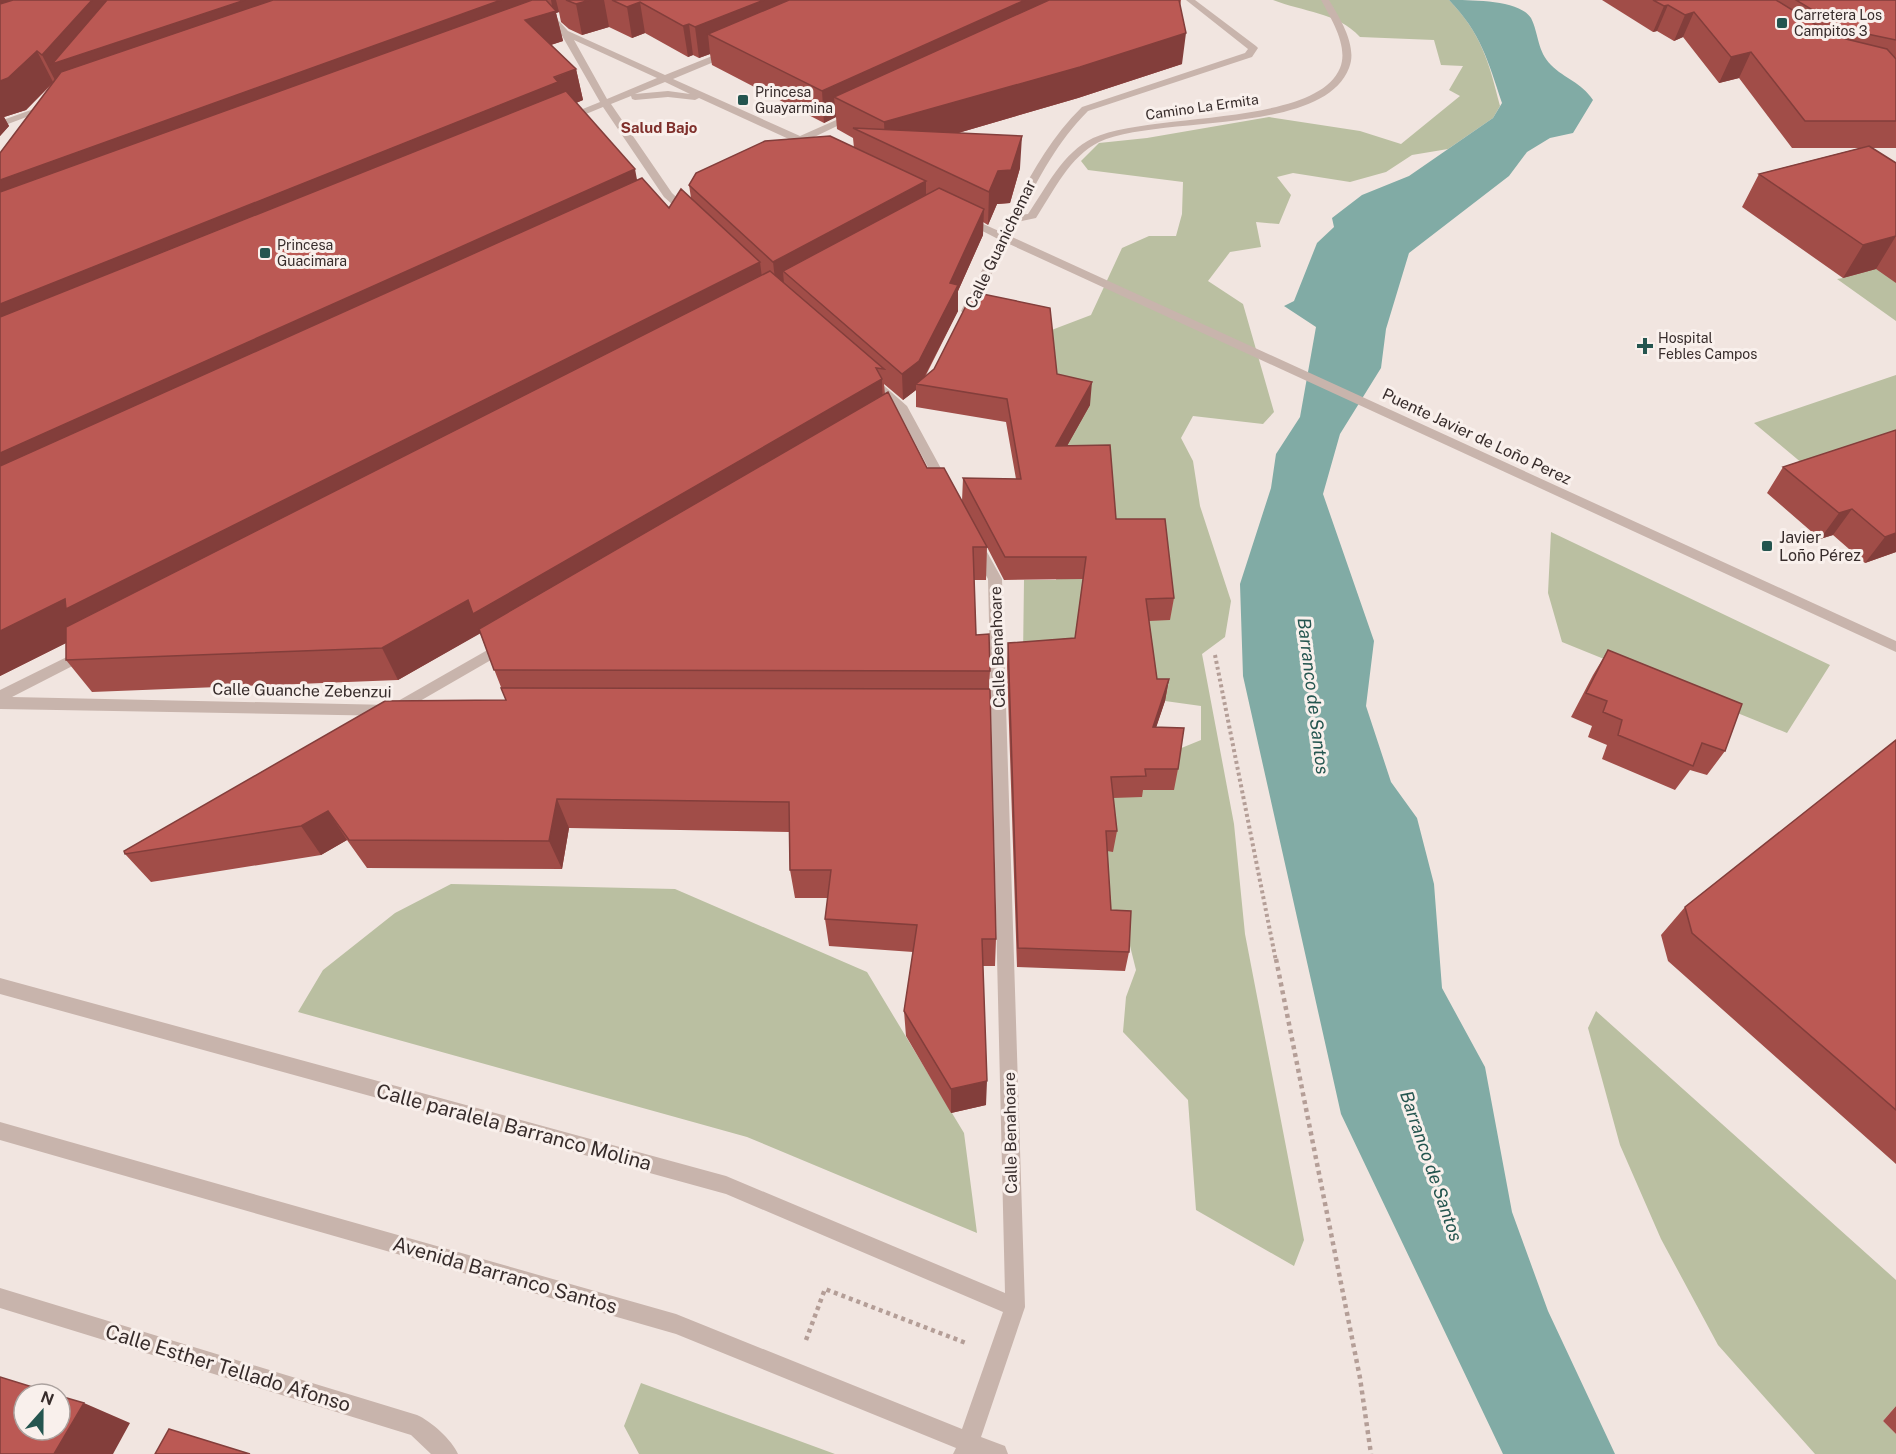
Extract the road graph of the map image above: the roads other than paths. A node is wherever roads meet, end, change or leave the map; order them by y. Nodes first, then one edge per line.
1 (537, 0) edge
2 (1190, 0) edge
3 (1325, 0) edge
4 (562, 16) dead end
5 (552, 21) junction
6 (541, 25) edge
7 (565, 33) junction
8 (739, 48) edge
9 (665, 79) junction
10 (707, 98) junction
11 (55, 102) edge
12 (605, 103) junction
13 (45, 108) junction
14 (865, 110) edge
15 (0, 124) edge
16 (30, 126) edge
17 (550, 126) edge
18 (794, 142) junction
19 (821, 150) edge
20 (958, 216) edge
21 (1012, 220) junction
22 (701, 226) edge
23 (1005, 239) junction
24 (963, 320) edge
25 (860, 371) edge
26 (952, 499) edge
27 (973, 539) edge
28 (516, 638) edge
29 (96, 647) edge
30 (1896, 647) edge
31 (0, 697) edge
32 (0, 703) edge
33 (394, 710) junction
34 (418, 710) edge
35 (364, 727) edge
36 (0, 986) edge
37 (0, 1131) edge
38 (0, 1298) edge
39 (1015, 1307) junction
40 (447, 1454) edge
41 (964, 1454) edge
42 (997, 1454) edge

1 - 5 street
2 - 21 street, Calle Guanichemar
3 - 21 street, Camino La Ermita
4 - 5 street
5 - 6 street
5 - 7 street
7 - 9 street
7 - 12 street
8 - 9 street
9 - 10 street
9 - 12 street
10 - 12 street
10 - 18 street
11 - 13 street
12 - 17 street
12 - 22 street
13 - 15 street
13 - 16 street
14 - 18 street
18 - 19 street
20 - 23 street, Puente Javier de Loño Perez
21 - 23 street, Calle Guanichemar
23 - 24 street, Calle Guanichemar
23 - 30 street, Puente Javier de Loño Perez
25 - 26 street
27 - 39 street, Calle Benahoare
28 - 33 street
29 - 31 street
32 - 33 street, Calle Guanche Zebenzui
33 - 34 street, Calle Guanche Zebenzui
33 - 35 street
36 - 39 street, Calle paralela Barranco Molina
37 - 42 street, Avenida Barranco Santos
38 - 40 street, Calle Esther Tellado Afonso
39 - 41 street, Calle Benahoare

